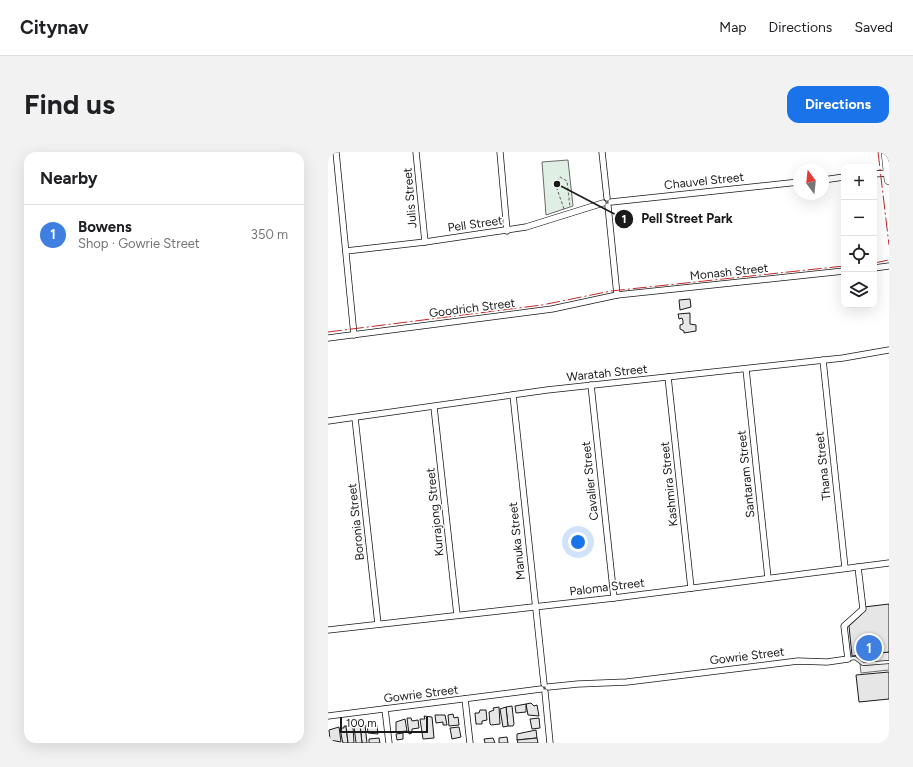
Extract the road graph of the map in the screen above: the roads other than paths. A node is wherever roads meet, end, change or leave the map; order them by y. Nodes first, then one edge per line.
1 (336, 152) edge
2 (416, 152) edge
3 (500, 152) edge
4 (602, 152) edge
5 (886, 152) edge
6 (877, 174) edge
7 (889, 176) edge
8 (841, 177) edge
9 (829, 179) edge
10 (793, 183) edge
11 (607, 202) junction
12 (507, 231) junction
13 (425, 242) junction
14 (346, 251) junction
15 (889, 266) edge
16 (877, 268) edge
17 (841, 271) edge
18 (617, 295) junction
19 (354, 335) junction
20 (328, 338) edge
21 (889, 350) edge
22 (823, 360) junction
23 (746, 369) junction
24 (668, 377) junction
25 (591, 385) junction
26 (513, 395) junction
27 (434, 407) junction
28 (355, 418) junction
29 (328, 421) edge
30 (889, 563) edge
31 (858, 567) junction
32 (845, 568) junction
33 (768, 578) junction
34 (691, 588) junction
35 (614, 598) junction
36 (536, 607) junction
37 (457, 615) junction
38 (378, 624) junction
39 (328, 630) edge
40 (848, 659) junction
41 (889, 662) edge
42 (544, 688) junction
43 (465, 699) junction
44 (385, 709) junction
45 (328, 716) edge
46 (389, 743) edge
47 (470, 743) edge
48 (550, 743) edge

1 - 14 street
2 - 13 street, Julis Street
3 - 12 street
4 - 11 street
5 - 7 highway
6 - 7 street
8 - 9 street
10 - 11 street, Chauvel Street
11 - 12 street, Pell Street
11 - 18 street
12 - 13 street, Pell Street
13 - 14 street, Pell Street
14 - 19 street
15 - 16 street
17 - 18 street, Monash Street
18 - 19 street, Goodrich Street
19 - 20 street, Goodrich Street
21 - 22 street, Waratah Street
22 - 23 street, Waratah Street
22 - 32 street, Thana Street
23 - 24 street, Waratah Street
23 - 33 street, Santaram Street
24 - 25 street, Waratah Street
24 - 34 street, Kashmira Street
25 - 26 street, Waratah Street
25 - 35 street, Cavalier Street
26 - 27 street, Waratah Street
26 - 36 street, Manuka Street
27 - 28 street, Waratah Street
27 - 37 street, Kurrajong Street
28 - 29 street, Waratah Street
28 - 38 street, Boronia Street
30 - 31 street, Paloma Street
31 - 32 street, Paloma Street
31 - 40 street
32 - 33 street, Paloma Street
33 - 34 street, Paloma Street
34 - 35 street, Paloma Street
35 - 36 street, Paloma Street
36 - 37 street, Paloma Street
36 - 42 street, Manuka Street
37 - 38 street, Paloma Street
38 - 39 street, Paloma Street
40 - 41 lane
40 - 42 street, Gowrie Street
42 - 43 street, Gowrie Street
42 - 48 street, Manuka Street
43 - 44 street, Gowrie Street
43 - 47 street
44 - 45 street, Gowrie Street
44 - 46 street

